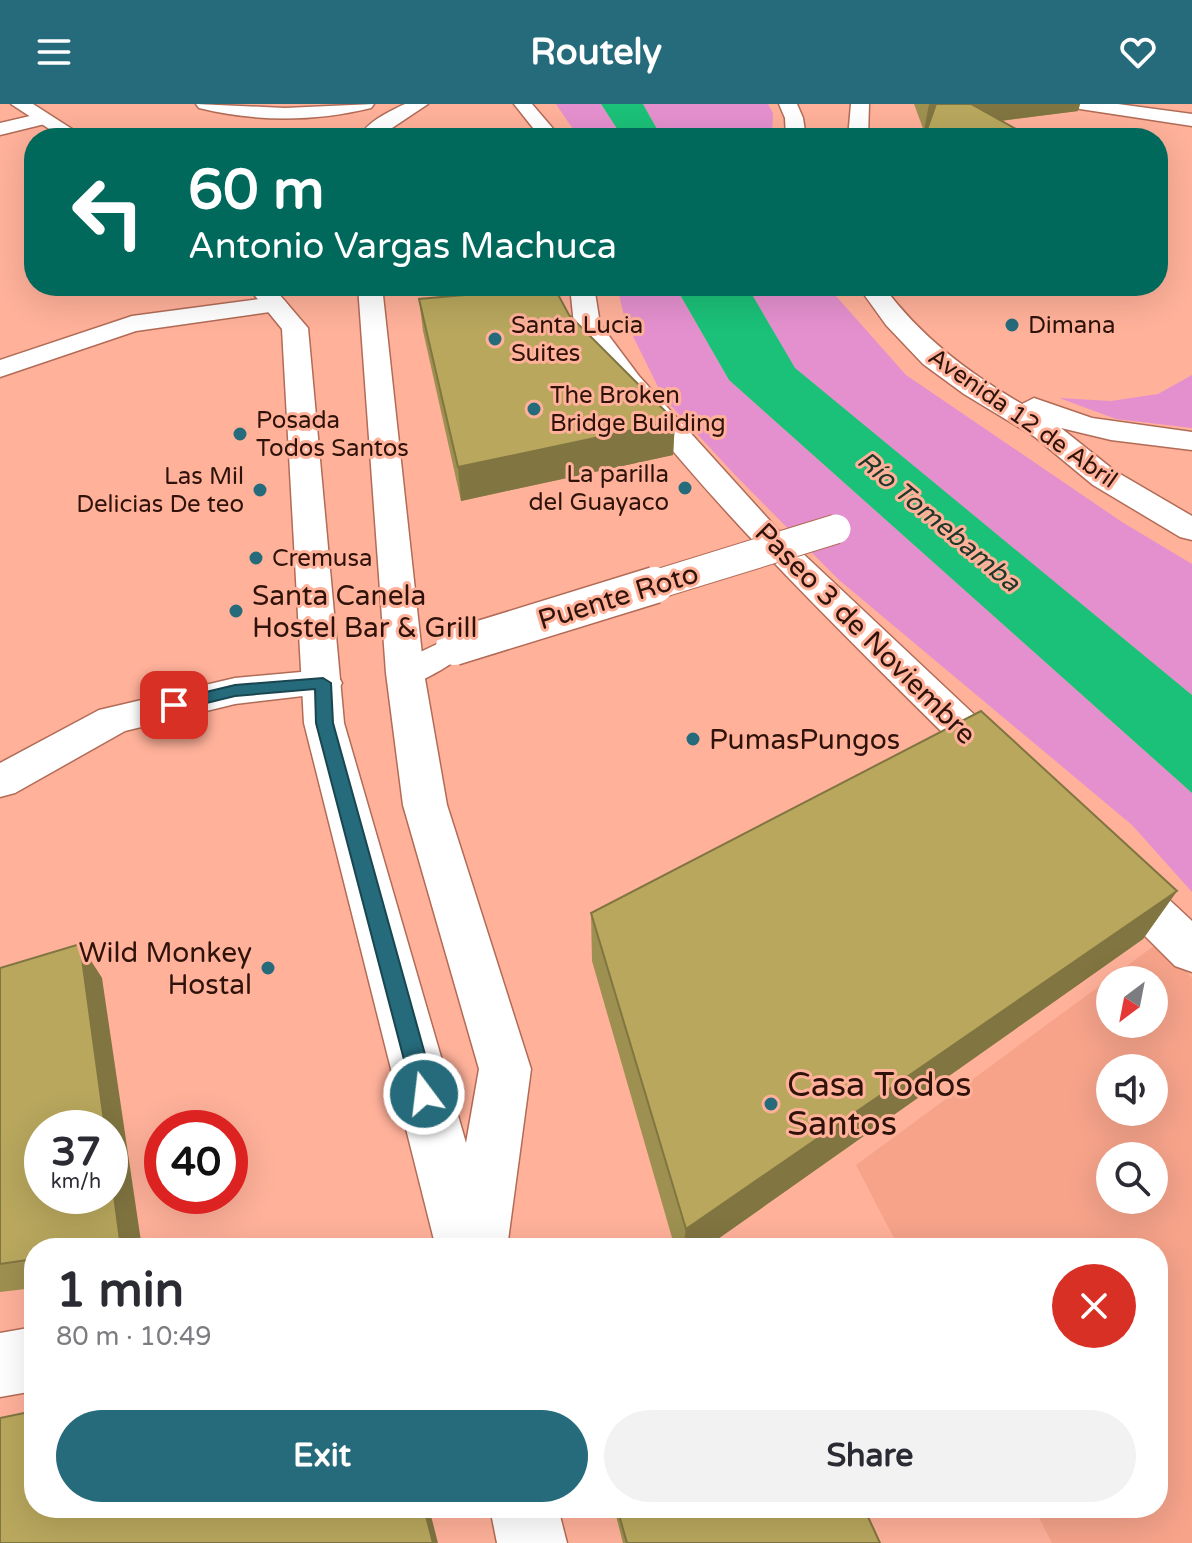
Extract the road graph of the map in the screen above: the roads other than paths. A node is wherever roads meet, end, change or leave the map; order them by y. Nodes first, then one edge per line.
1 (20, 104) edge
2 (205, 104) edge
3 (365, 104) edge
4 (386, 104) edge
5 (419, 104) edge
6 (523, 104) edge
7 (788, 104) edge
8 (809, 104) edge
9 (860, 104) edge
10 (1080, 104) edge
11 (43, 119) junction
12 (1192, 120) edge
13 (59, 128) edge
14 (371, 128) edge
15 (379, 128) edge
16 (543, 128) edge
17 (795, 128) edge
18 (813, 128) edge
19 (859, 128) edge
20 (0, 129) edge
21 (267, 296) edge
22 (371, 296) edge
23 (583, 296) edge
24 (856, 296) edge
25 (877, 296) edge
26 (901, 296) edge
27 (0, 369) edge
28 (1046, 431) junction
29 (1192, 441) edge
30 (1192, 461) edge
31 (1104, 478) junction
32 (836, 529) dead end
33 (1192, 530) edge
34 (405, 673) junction
35 (323, 683) junction
36 (0, 782) edge
37 (1021, 786) edge
38 (1090, 852) edge
39 (1192, 952) edge
40 (463, 1238) edge
41 (479, 1238) edge
42 (24, 1361) edge
43 (0, 1365) edge
44 (526, 1518) edge
45 (532, 1543) edge

1 - 11 street
2 - 3 street
4 - 14 street
5 - 15 street
6 - 16 street
7 - 17 street
8 - 18 street
9 - 19 street
10 - 12 street
11 - 13 street
11 - 20 street
21 - 27 street
21 - 35 street
22 - 34 street
23 - 37 street, Paseo 3 de Noviembre
24 - 31 street
25 - 28 street, Avenida 12 de Abril
26 - 29 street, Avenida 12 de Abril
28 - 30 street
28 - 31 street, Avenida 12 de Abril
31 - 33 street, Avenida 12 de Abril
32 - 34 street, Puente Roto, bridge
34 - 41 street
35 - 36 street
35 - 40 street
38 - 39 street
42 - 43 street
44 - 45 street

